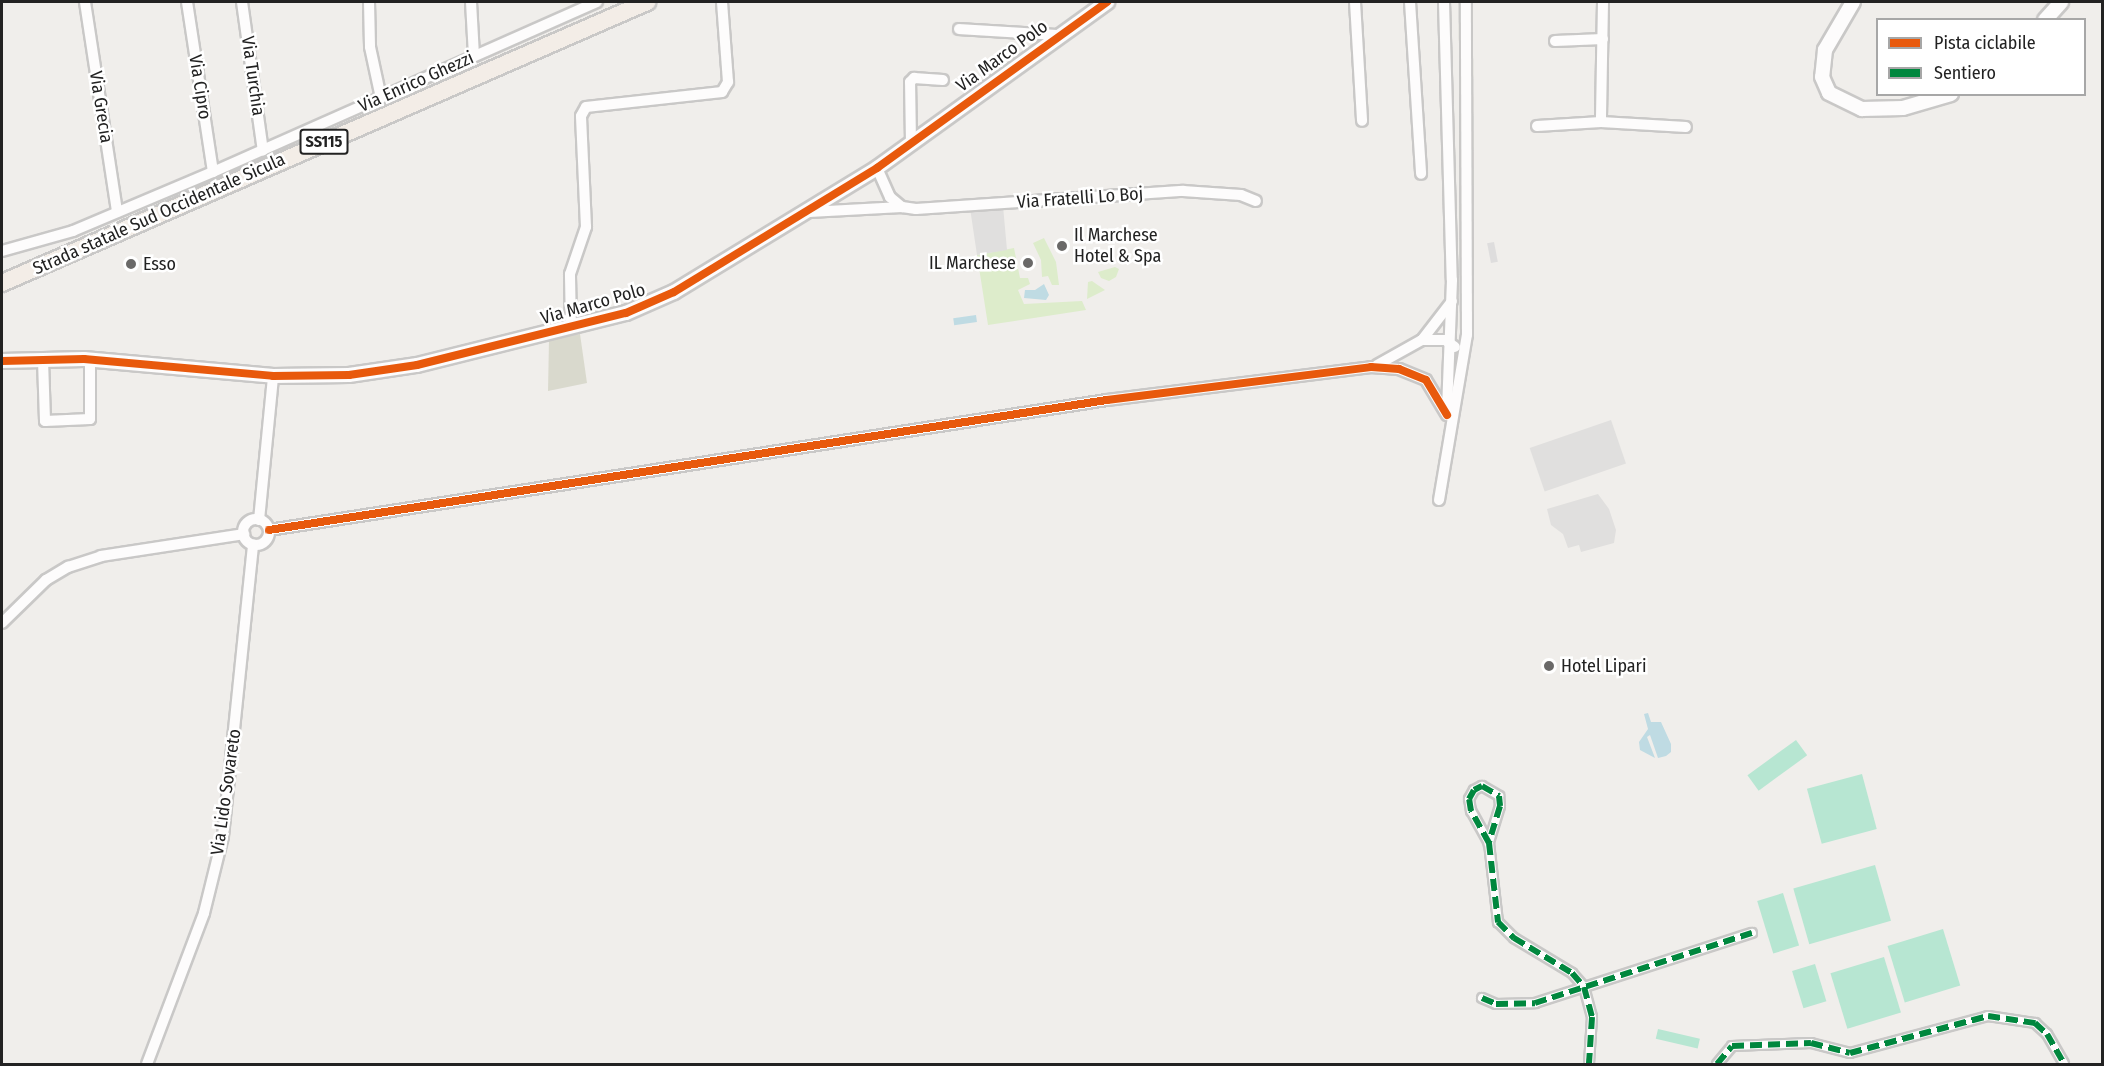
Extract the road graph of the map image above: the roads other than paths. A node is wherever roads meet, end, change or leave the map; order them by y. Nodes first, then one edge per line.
1 (85, 2) edge
2 (187, 2) edge
3 (242, 2) edge
4 (369, 2) edge
5 (471, 2) edge
6 (593, 2) edge
7 (647, 2) edge
8 (722, 2) edge
9 (1104, 2) edge
10 (1355, 2) edge
11 (1410, 2) edge
12 (1444, 2) edge
13 (1466, 2) edge
14 (1603, 2) edge
15 (1853, 2) edge
16 (2061, 2) edge
17 (2047, 18) edge
18 (959, 28) dead end
19 (1056, 35) junction
20 (1603, 39) junction
21 (1555, 41) dead end
22 (474, 56) junction
23 (943, 81) dead end
24 (1944, 96) edge
25 (381, 98) junction
26 (1362, 121) dead end
27 (1601, 122) junction
28 (1537, 126) dead end
29 (1686, 127) dead end
30 (911, 142) junction
31 (263, 151) junction
32 (878, 168) junction
33 (213, 172) junction
34 (1421, 174) dead end
35 (1256, 201) dead end
36 (902, 207) junction
37 (117, 212) junction
38 (809, 212) junction
39 (2, 251) edge
40 (2, 284) edge
41 (1452, 300) junction
42 (571, 328) junction
43 (1422, 340) junction
44 (1451, 344) junction
45 (43, 360) junction
46 (90, 360) junction
47 (1463, 360) junction
48 (2, 361) edge
49 (1371, 367) junction
50 (1449, 375) junction
51 (273, 376) junction
52 (1426, 380) junction
53 (1447, 415) junction
54 (1447, 438) junction
55 (1439, 500) dead end
56 (259, 520) junction
57 (268, 530) junction
58 (244, 534) junction
59 (253, 545) junction
60 (2, 623) edge
61 (1489, 843) junction
62 (1752, 933) dead end
63 (1584, 987) junction
64 (1482, 998) dead end
65 (147, 1065) edge
66 (1589, 1065) edge
67 (1717, 1065) edge
68 (2064, 1065) edge

1 - 37 street, Via Grecia
2 - 33 street, Via Cipro
3 - 31 street, Via Turchia
4 - 25 street
5 - 22 street
6 - 22 street, Via Enrico Ghezzi
7 - 40 main road, Strada statale Sud Occidentale Sicula / SS115
8 - 42 street
9 - 19 street, Via Marco Polo
10 - 26 street
11 - 34 street
12 - 41 street
13 - 47 street
14 - 20 street
15 - 24 street
16 - 17 street
18 - 19 street, Via Marco Polo
19 - 30 street, Via Marco Polo
20 - 21 street
20 - 27 street
22 - 25 street, Via Enrico Ghezzi
23 - 30 street, Via Marco Polo
25 - 31 street, Via Enrico Ghezzi
27 - 28 street
27 - 29 street
30 - 32 street, Via Marco Polo
31 - 33 street, Via Enrico Ghezzi
32 - 36 street
32 - 38 street, Via Marco Polo
33 - 37 street, Via Enrico Ghezzi
35 - 36 street, Via Fratelli Lo Boj
36 - 38 street, Via Fratelli Lo Boj
37 - 39 street, Via Enrico Ghezzi
38 - 42 street, Via Marco Polo
41 - 43 street
41 - 44 street
42 - 51 street, Via Marco Polo
43 - 44 street
43 - 49 street
44 - 47 street
44 - 50 street
45 - 46 street, Via Marco Polo
45 - 46 street
45 - 48 street, Via Marco Polo
46 - 51 street, Via Marco Polo
47 - 50 street
47 - 54 street
49 - 52 street
49 - 57 street
50 - 52 street
50 - 53 street
51 - 56 street
52 - 53 street
53 - 54 street
54 - 55 street
56 - 57 street
56 - 58 street
57 - 59 street
58 - 59 street
58 - 60 street
59 - 65 street, Via Lido Sovareto
61 - 61 street
61 - 63 street
62 - 63 street
63 - 64 street
63 - 66 street
67 - 68 street

